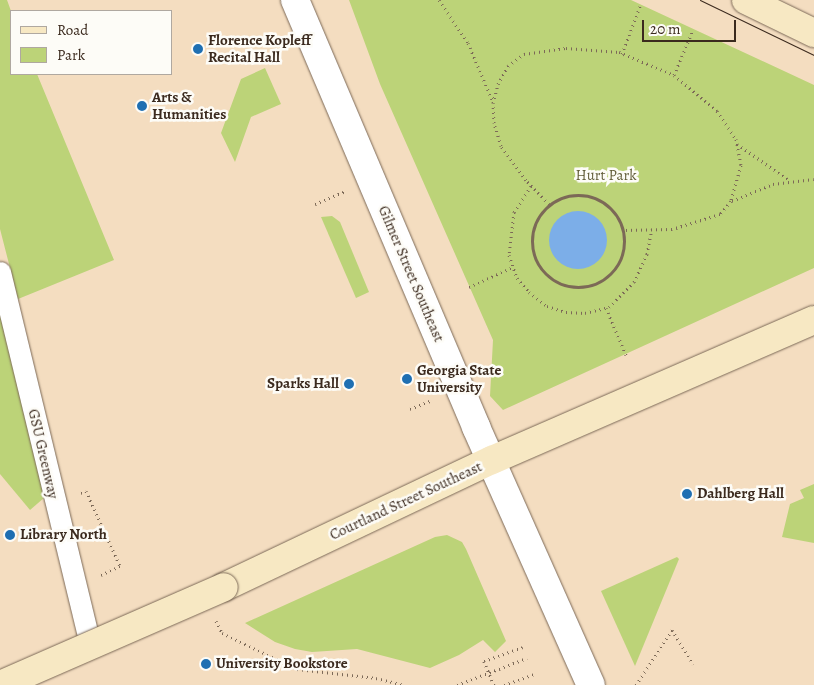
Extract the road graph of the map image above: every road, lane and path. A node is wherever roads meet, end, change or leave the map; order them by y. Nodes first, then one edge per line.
1 (295, 0) edge
2 (438, 0) edge
3 (746, 0) edge
4 (640, 6) dead end
5 (692, 30) dead end
6 (814, 33) edge
7 (622, 54) junction
8 (674, 75) junction
9 (493, 103) junction
10 (737, 144) junction
11 (814, 180) edge
12 (789, 181) junction
13 (531, 186) junction
14 (337, 195) dead end
15 (731, 201) junction
16 (315, 204) dead end
17 (549, 204) junction
18 (652, 229) junction
19 (623, 230) junction
20 (514, 267) junction
21 (0, 272) edge
22 (469, 287) dead end
23 (606, 308) junction
24 (814, 320) edge
25 (626, 355) dead end
26 (430, 401) dead end
27 (410, 409) dead end
28 (492, 460) junction
29 (90, 500) dead end
30 (94, 578) dead end
31 (222, 633) dead end
32 (88, 637) dead end
33 (523, 647) dead end
34 (527, 658) dead end
35 (693, 664) dead end
36 (490, 674) junction
37 (534, 674) dead end
38 (0, 685) edge
39 (404, 685) edge
40 (457, 685) edge
41 (494, 685) edge
42 (504, 685) edge
43 (591, 685) edge
44 (636, 685) edge

1 - 28 street, Gilmer Street Southeast
2 - 9 path
3 - 6 main road
4 - 7 path
5 - 8 path
7 - 8 path
7 - 9 path
8 - 10 path
9 - 13 path
10 - 12 path
10 - 15 path
11 - 12 path
12 - 15 path
13 - 17 path
13 - 20 path
14 - 16 path
15 - 18 path
17 - 19 path
17 - 19 path
18 - 19 path
18 - 23 path
20 - 22 path
20 - 23 path
21 - 32 street, GSU Greenway
23 - 25 path
24 - 28 main road, Courtland Street Southeast
26 - 27 path
28 - 38 main road, Courtland Street Southeast, bridge
28 - 43 street, Gilmer Street Southeast
29 - 30 path
31 - 39 path
33 - 36 path
34 - 36 path
35 - 44 path
36 - 40 path
36 - 41 path
37 - 42 path

